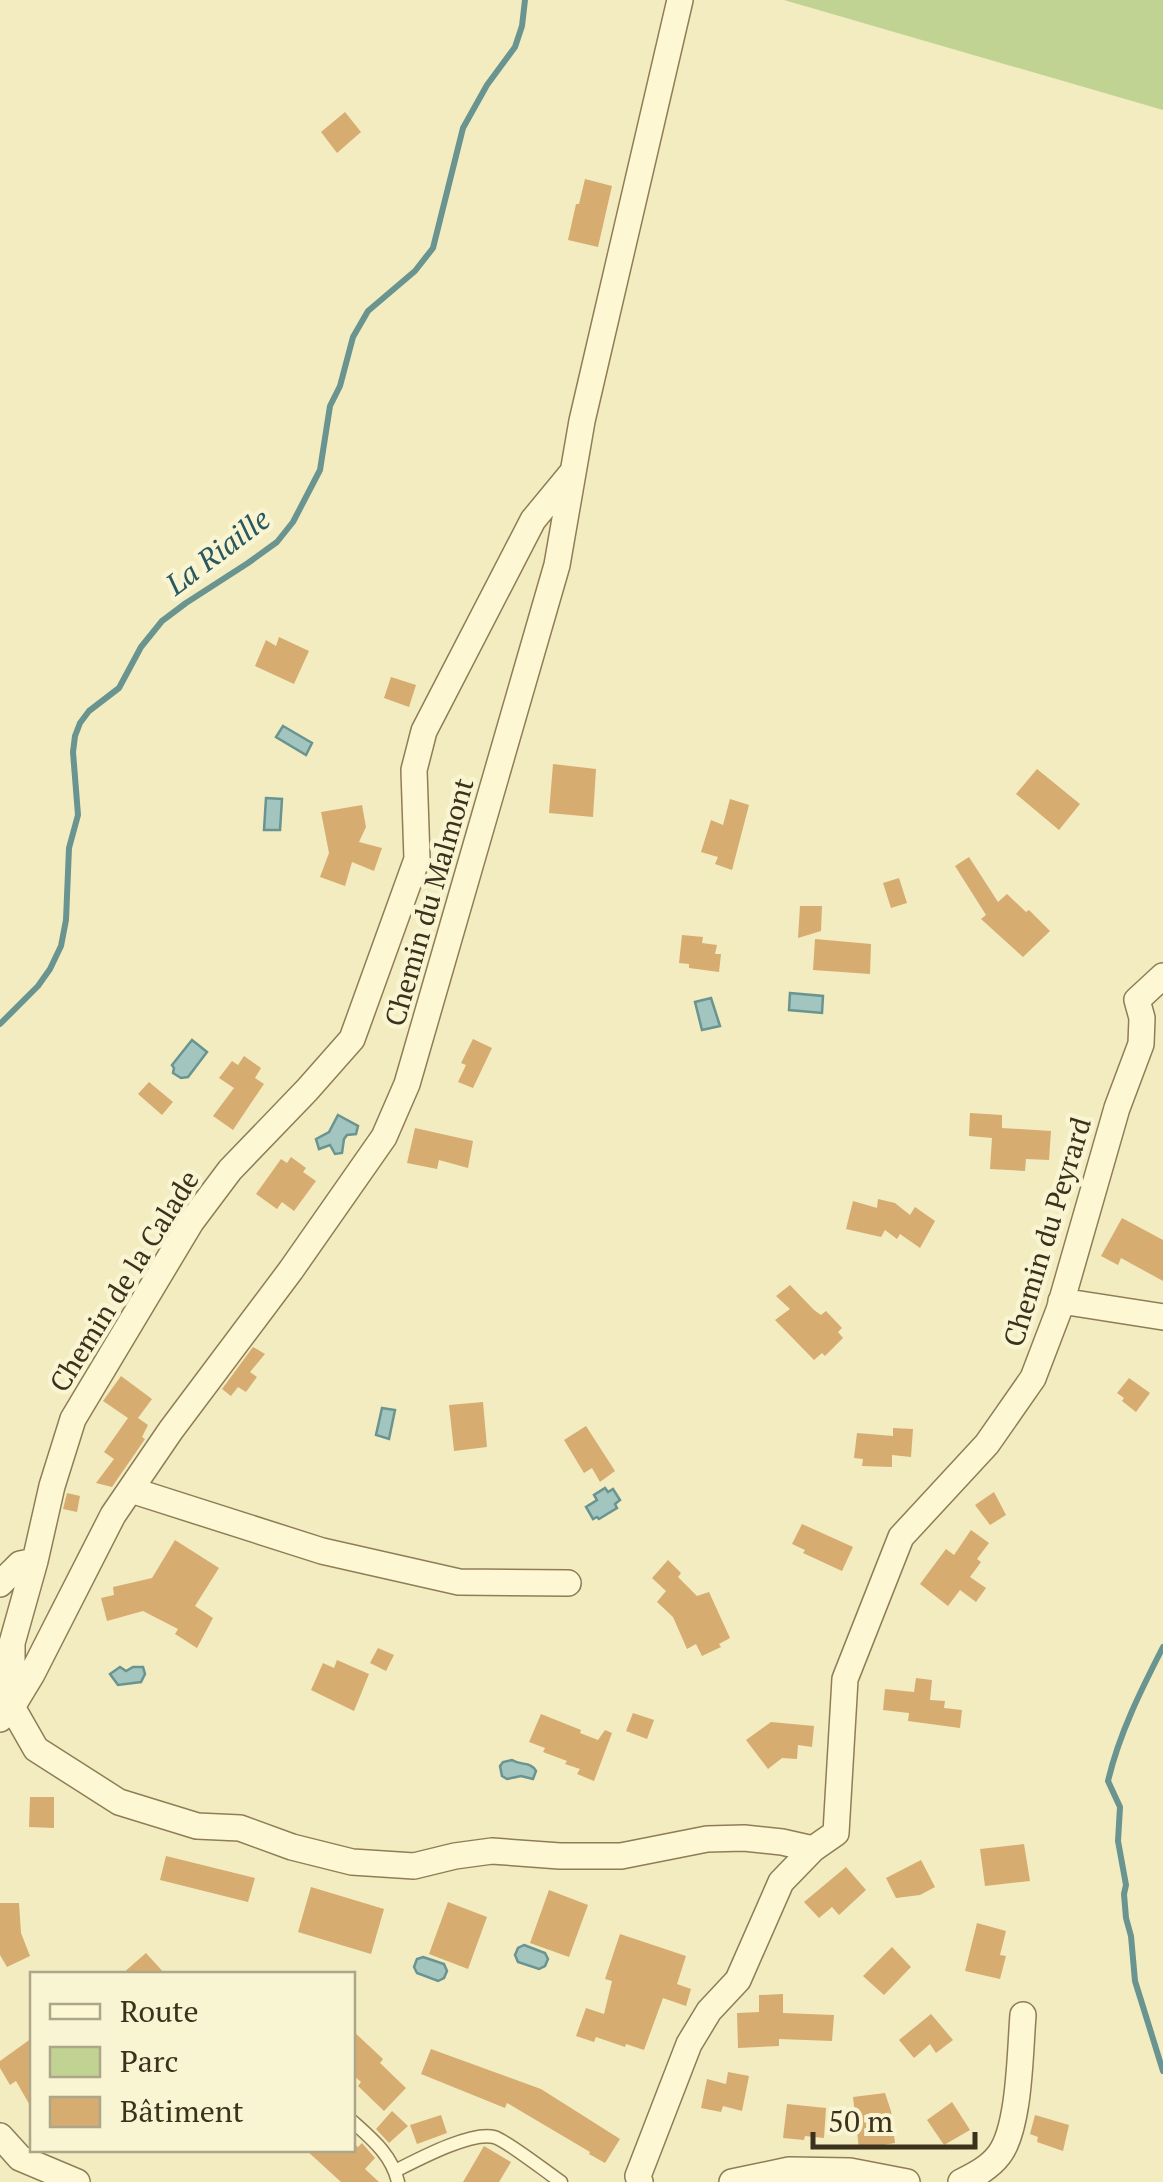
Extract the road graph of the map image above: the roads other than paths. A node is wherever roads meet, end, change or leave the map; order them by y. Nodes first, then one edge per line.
1 (680, 0) edge
2 (574, 470) junction
3 (1163, 976) edge
4 (1152, 1025) edge
5 (1061, 1301) junction
6 (1163, 1316) edge
7 (131, 1490) junction
8 (35, 1561) junction
9 (0, 1584) edge
10 (568, 1584) dead end
11 (6, 1713) edge
12 (813, 1850) junction
13 (1023, 2016) dead end
14 (355, 2123) edge
15 (0, 2136) edge
16 (397, 2177) edge
17 (77, 2182) edge
18 (561, 2182) edge
19 (640, 2182) edge
20 (732, 2182) edge
21 (906, 2182) edge
22 (960, 2182) edge

1 - 2 street, Chemin du Malmont
2 - 7 street, Chemin du Malmont
2 - 8 street, Chemin de la Calade
3 - 4 street, Chemin du Peyrard
4 - 5 street, Chemin du Peyrard
5 - 6 street
5 - 12 street, Chemin du Peyrard
7 - 10 street
7 - 11 street, Chemin du Malmont
8 - 9 street
8 - 11 street, Chemin de la Calade
11 - 12 street
12 - 19 street, Chemin du Peyrard
13 - 22 street
14 - 16 lane
15 - 17 street
16 - 18 lane
20 - 21 street

